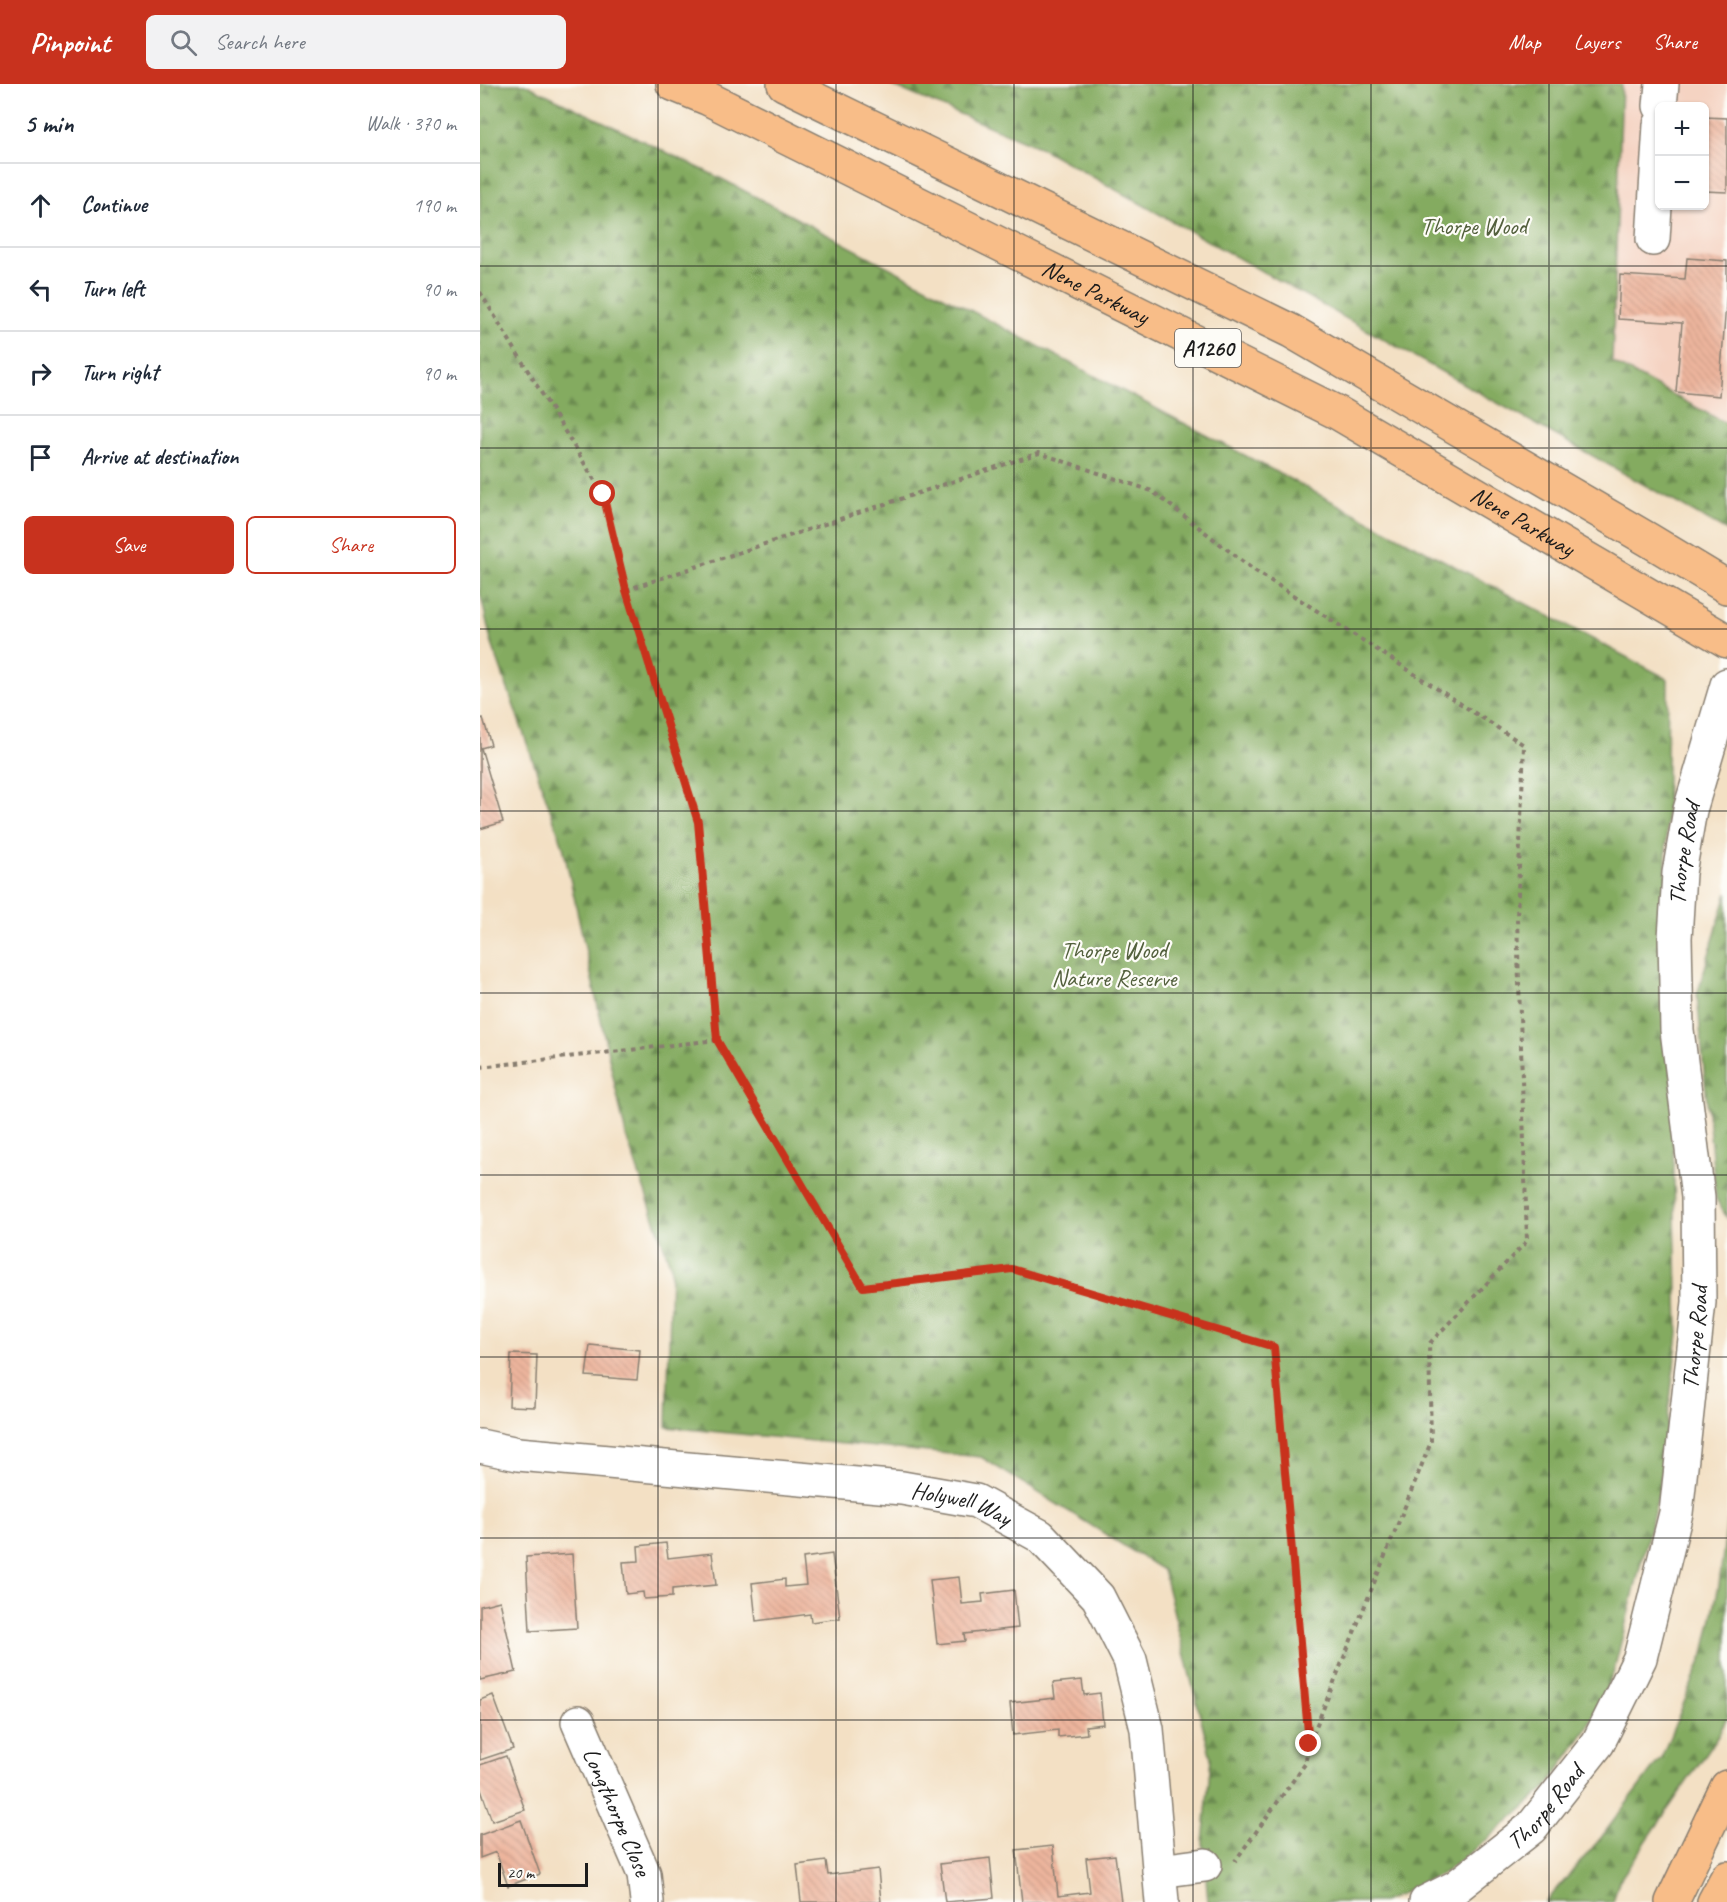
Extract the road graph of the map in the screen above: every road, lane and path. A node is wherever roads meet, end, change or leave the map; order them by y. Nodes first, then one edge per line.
1 (673, 84) edge
2 (784, 84) edge
3 (1662, 84) edge
4 (1660, 102) edge
5 (1657, 156) edge
6 (1653, 239) dead end
7 (480, 292) edge
8 (1727, 587) edge
9 (626, 590) junction
10 (1727, 641) edge
11 (1727, 686) edge
12 (717, 1040) junction
13 (480, 1067) edge
14 (480, 1446) edge
15 (578, 1722) dead end
16 (1309, 1744) junction
17 (1727, 1787) edge
18 (1219, 1865) joint
19 (1727, 1878) edge
20 (1161, 1887) edge
21 (647, 1902) edge
22 (1426, 1902) edge
23 (1672, 1902) edge
24 (1714, 1902) edge

1 - 10 highway, Nene Parkway / A1260
2 - 8 highway, Nene Parkway / A1260
3 - 4 street
5 - 6 street
7 - 9 path
9 - 12 path
9 - 16 path
11 - 22 street, Thorpe Road
12 - 13 path
12 - 16 path
14 - 20 street, Holywell Way
15 - 21 street, Longthorpe Close
16 - 18 path
17 - 23 highway
18 - 20 street
19 - 24 highway

